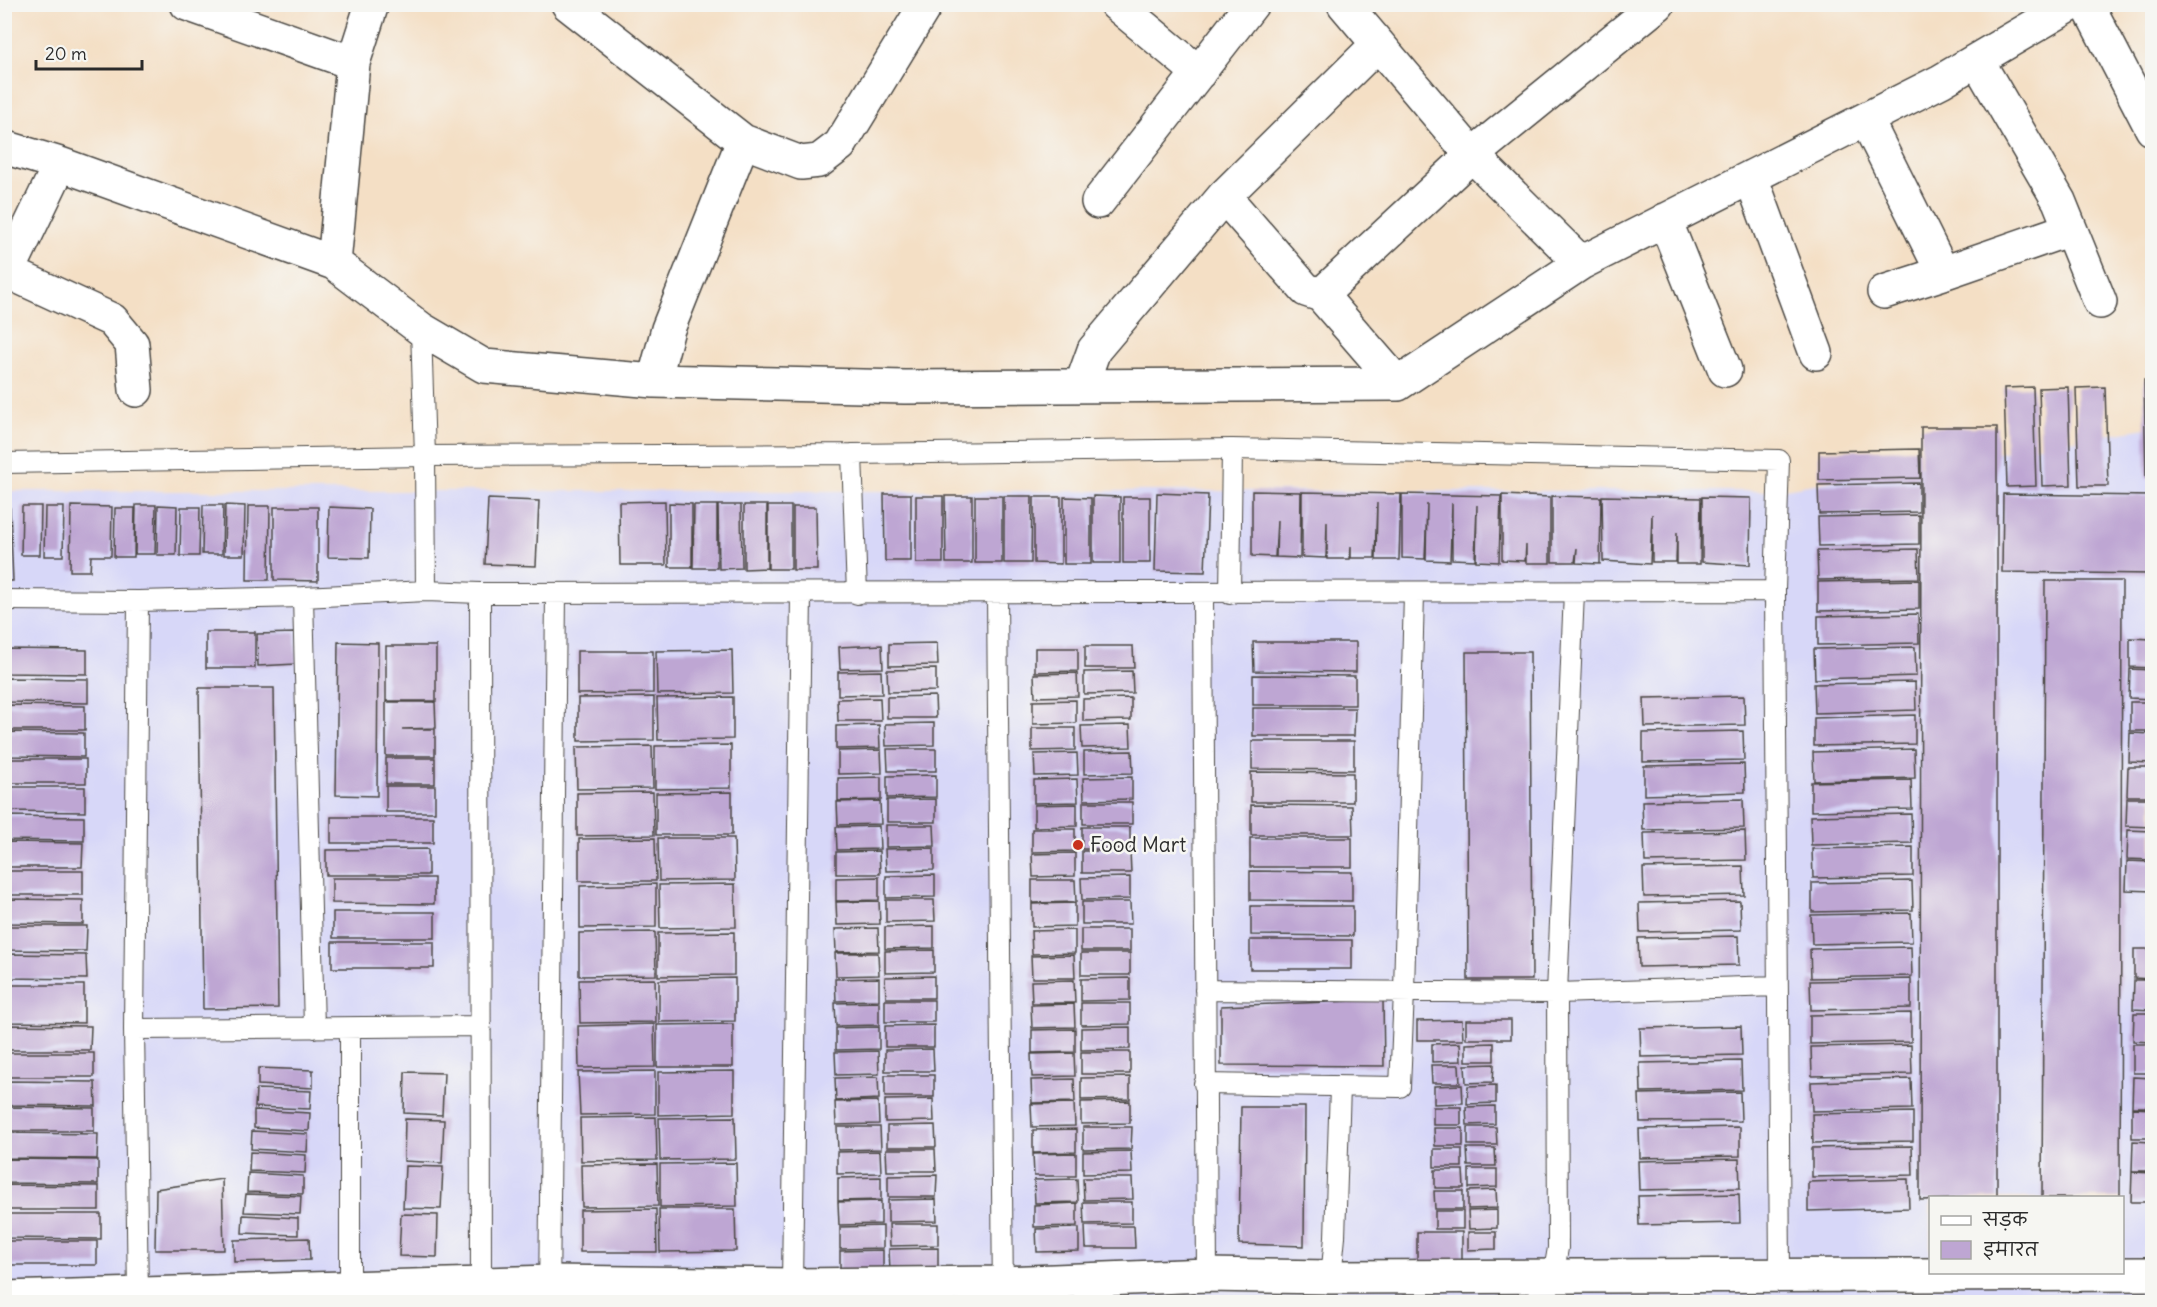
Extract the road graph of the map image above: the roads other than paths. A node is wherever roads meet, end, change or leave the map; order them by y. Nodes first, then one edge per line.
1 (187, 4) edge
2 (372, 4) edge
3 (568, 4) edge
4 (926, 4) edge
5 (1116, 4) edge
6 (1252, 4) edge
7 (1344, 4) edge
8 (1658, 4) edge
9 (2072, 4) edge
10 (2087, 4) edge
11 (1378, 44) junction
12 (1977, 60) junction
13 (353, 63) junction
14 (1199, 73) junction
15 (1866, 119) junction
16 (2152, 129) edge
17 (743, 141) junction
18 (4, 147) edge
19 (1472, 155) junction
20 (60, 164) junction
21 (1751, 177) junction
22 (1224, 196) junction
23 (1098, 202) dead end
24 (1665, 220) junction
25 (2070, 229) junction
26 (334, 263) junction
27 (1581, 263) junction
28 (1944, 273) junction
29 (1884, 292) dead end
30 (1321, 295) junction
31 (2100, 303) dead end
32 (422, 329) junction
33 (1816, 353) dead end
34 (1725, 369) dead end
35 (654, 381) junction
36 (1398, 384) junction
37 (1081, 386) junction
38 (136, 390) dead end
39 (1232, 449) junction
40 (852, 454) junction
41 (426, 456) junction
42 (4, 463) edge
43 (426, 591) junction
44 (1775, 591) junction
45 (1574, 592) junction
46 (480, 593) junction
47 (1414, 593) junction
48 (556, 594) junction
49 (801, 594) junction
50 (857, 594) junction
51 (997, 594) junction
52 (1203, 594) junction
53 (1230, 594) junction
54 (303, 597) junction
55 (4, 600) edge
56 (138, 601) junction
57 (1777, 986) junction
58 (1205, 990) junction
59 (1404, 992) junction
60 (1557, 993) junction
61 (481, 1026) junction
62 (314, 1028) junction
63 (134, 1029) junction
64 (350, 1029) junction
65 (1204, 1084) junction
66 (1340, 1087) junction
67 (1780, 1274) junction
68 (2152, 1274) edge
69 (1207, 1275) junction
70 (1331, 1277) junction
71 (1553, 1277) junction
72 (792, 1285) junction
73 (350, 1287) junction
74 (550, 1292) edge
75 (481, 1293) edge
76 (1003, 1293) edge
77 (138, 1295) junction
78 (4, 1298) edge

1 - 13 street
2 - 13 street
3 - 17 street
4 - 17 street
5 - 14 street
6 - 14 street
7 - 11 street
8 - 19 street
9 - 12 street
10 - 16 street
11 - 19 street
11 - 22 street
12 - 15 street
12 - 25 street
13 - 26 street
14 - 23 street
15 - 21 street
15 - 28 street
17 - 35 street
18 - 20 street
19 - 27 street
19 - 30 street
20 - 26 street
20 - 38 street
21 - 24 street
21 - 33 street
22 - 30 street
22 - 37 street
24 - 27 street
24 - 34 street
25 - 28 street
25 - 31 street
26 - 32 street
27 - 36 street
28 - 29 street
30 - 36 street
32 - 35 street
32 - 41 lane
35 - 37 street
36 - 37 street
39 - 40 lane
39 - 44 lane
39 - 53 lane
40 - 41 lane
40 - 50 lane
41 - 42 lane
41 - 43 lane
43 - 46 lane
43 - 54 lane
44 - 45 lane
44 - 57 lane
45 - 47 lane
45 - 60 lane
46 - 48 lane
46 - 61 lane
47 - 53 lane
47 - 59 lane
48 - 49 lane
48 - 74 lane
49 - 50 lane
49 - 72 lane
50 - 51 lane
51 - 52 lane
51 - 76 lane
52 - 53 lane
52 - 58 lane
54 - 56 lane
54 - 62 lane
55 - 56 lane
56 - 63 lane
57 - 60 lane
57 - 67 lane
58 - 59 lane
58 - 65 lane
59 - 60 lane
59 - 66 lane
60 - 71 lane
61 - 64 lane
61 - 75 lane
62 - 63 lane
62 - 64 lane
63 - 77 lane
64 - 73 lane
65 - 66 lane
65 - 69 lane
66 - 70 lane
67 - 68 street
67 - 71 street
69 - 70 street
69 - 76 street
70 - 71 street
72 - 74 street
72 - 76 street
73 - 75 street
73 - 77 street
74 - 75 street
77 - 78 street

